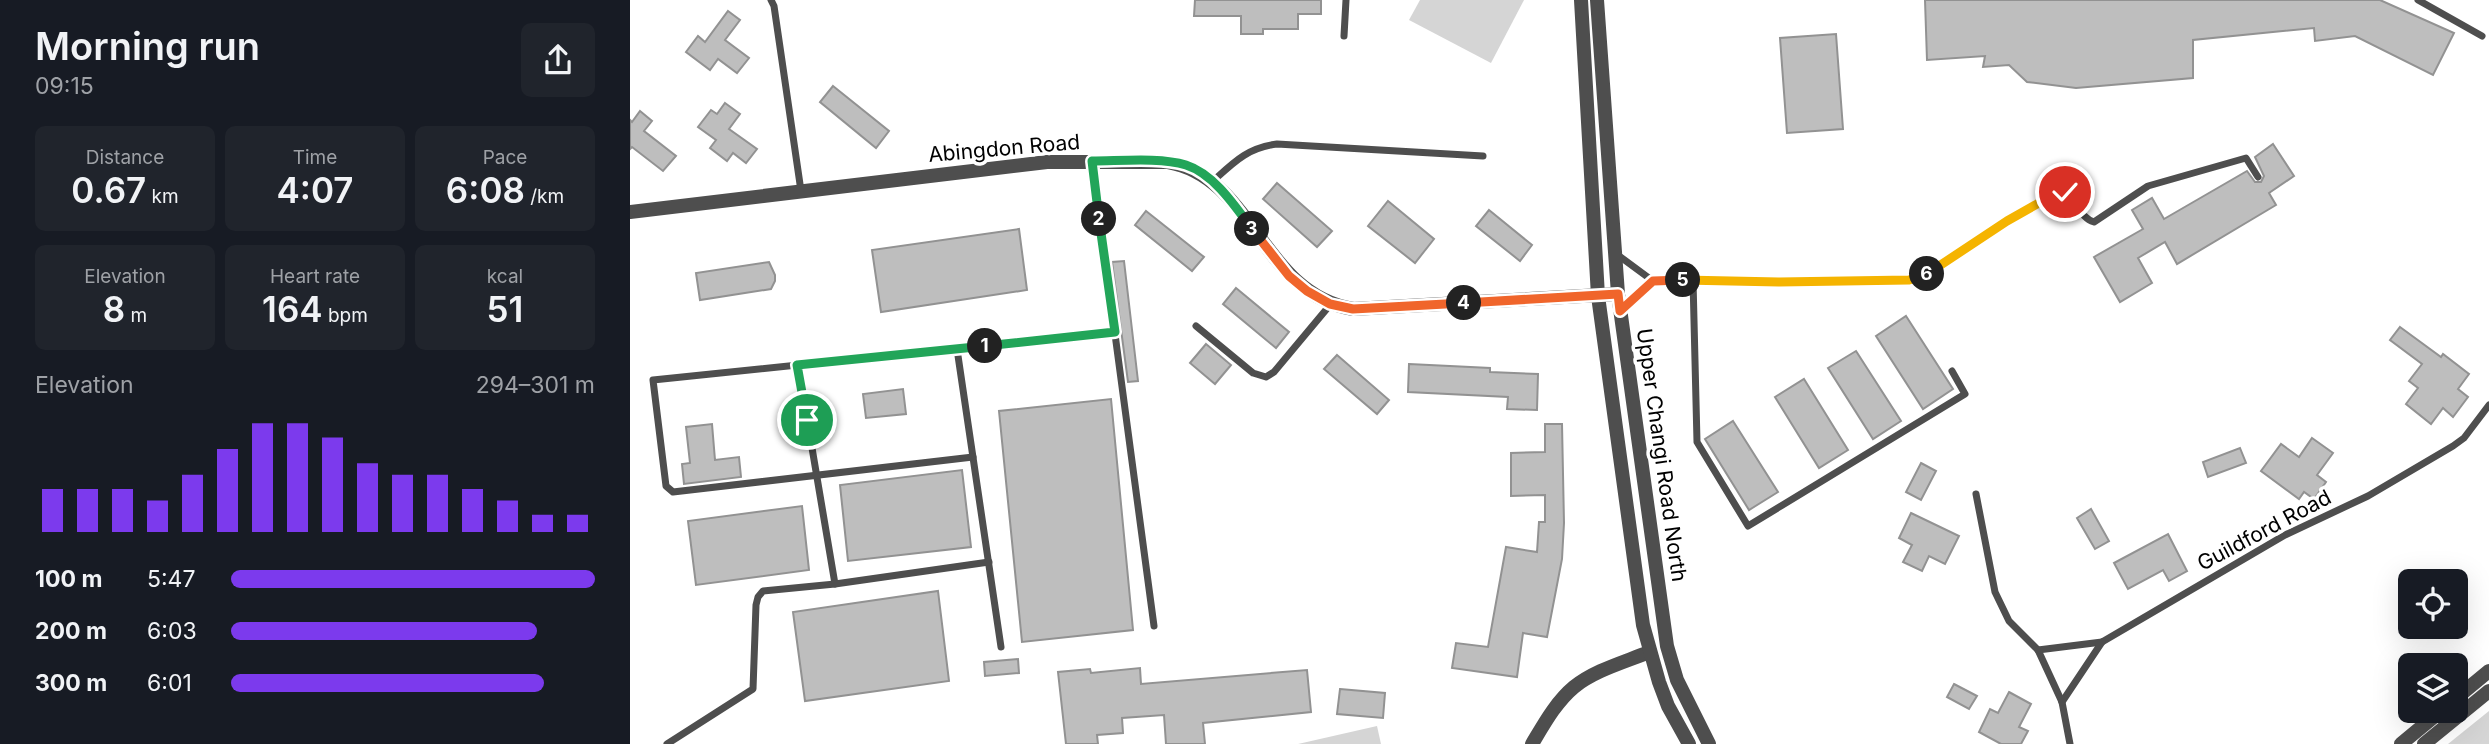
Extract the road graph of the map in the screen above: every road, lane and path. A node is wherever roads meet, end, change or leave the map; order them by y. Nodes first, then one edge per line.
1 (771, 0) edge
2 (1346, 0) edge
3 (1581, 0) edge
4 (1597, 0) edge
5 (2417, 0) edge
6 (1344, 36) dead end
7 (2482, 36) dead end
8 (1483, 156) dead end
9 (1092, 161) junction
10 (2258, 177) dead end
11 (1212, 182) junction
12 (801, 192) junction
13 (630, 212) edge
14 (1615, 253) junction
15 (1693, 280) junction
16 (1653, 281) junction
17 (1618, 294) junction
18 (1598, 296) junction
19 (1330, 304) junction
20 (1620, 311) junction
21 (1196, 326) dead end
22 (1115, 332) junction
23 (957, 349) junction
24 (797, 365) junction
25 (1952, 371) dead end
26 (2489, 405) edge
27 (973, 457) junction
28 (816, 475) junction
29 (1976, 494) dead end
30 (989, 562) junction
31 (835, 584) junction
32 (1154, 626) dead end
33 (2102, 642) junction
34 (1667, 646) junction
35 (1001, 647) dead end
36 (2038, 650) junction
37 (1649, 652) junction
38 (2489, 671) edge
39 (2468, 688) edge
40 (2489, 691) edge
41 (2062, 702) junction
42 (2426, 723) edge
43 (667, 744) edge
44 (1532, 744) edge
45 (1689, 744) edge
46 (1709, 744) edge
47 (2070, 744) edge
48 (2401, 744) edge
49 (2424, 744) edge

1 - 12 lane
2 - 6 lane
3 - 18 street, Upper Changi Road North
4 - 14 street, Upper Changi Road North
5 - 7 lane
8 - 11 lane
9 - 11 street, Abingdon Road
9 - 12 street, Abingdon Road
9 - 22 lane
10 - 15 lane
11 - 19 street, Abingdon Road
12 - 13 street, Abingdon Road
14 - 16 lane
14 - 17 street, Upper Changi Road North
15 - 16 lane
15 - 25 lane
16 - 20 lane
17 - 18 street, Abingdon Road
17 - 20 street, Upper Changi Road North
18 - 19 street, Abingdon Road
18 - 37 street, Upper Changi Road North
19 - 21 lane
20 - 34 street, Upper Changi Road North
22 - 23 lane
22 - 32 lane
23 - 24 lane
23 - 27 lane
24 - 28 lane
24 - 28 lane
26 - 33 lane, Guildford Road
27 - 28 lane
27 - 30 lane
28 - 31 lane
29 - 36 lane
30 - 31 lane
30 - 35 lane
31 - 43 lane
33 - 36 lane, Guildford Road
33 - 41 lane
34 - 37 lane
34 - 46 street, Upper Changi Road North
36 - 41 lane
37 - 44 street
37 - 45 street, Upper Changi Road North
38 - 39 street
40 - 49 street
41 - 47 lane
42 - 48 street

